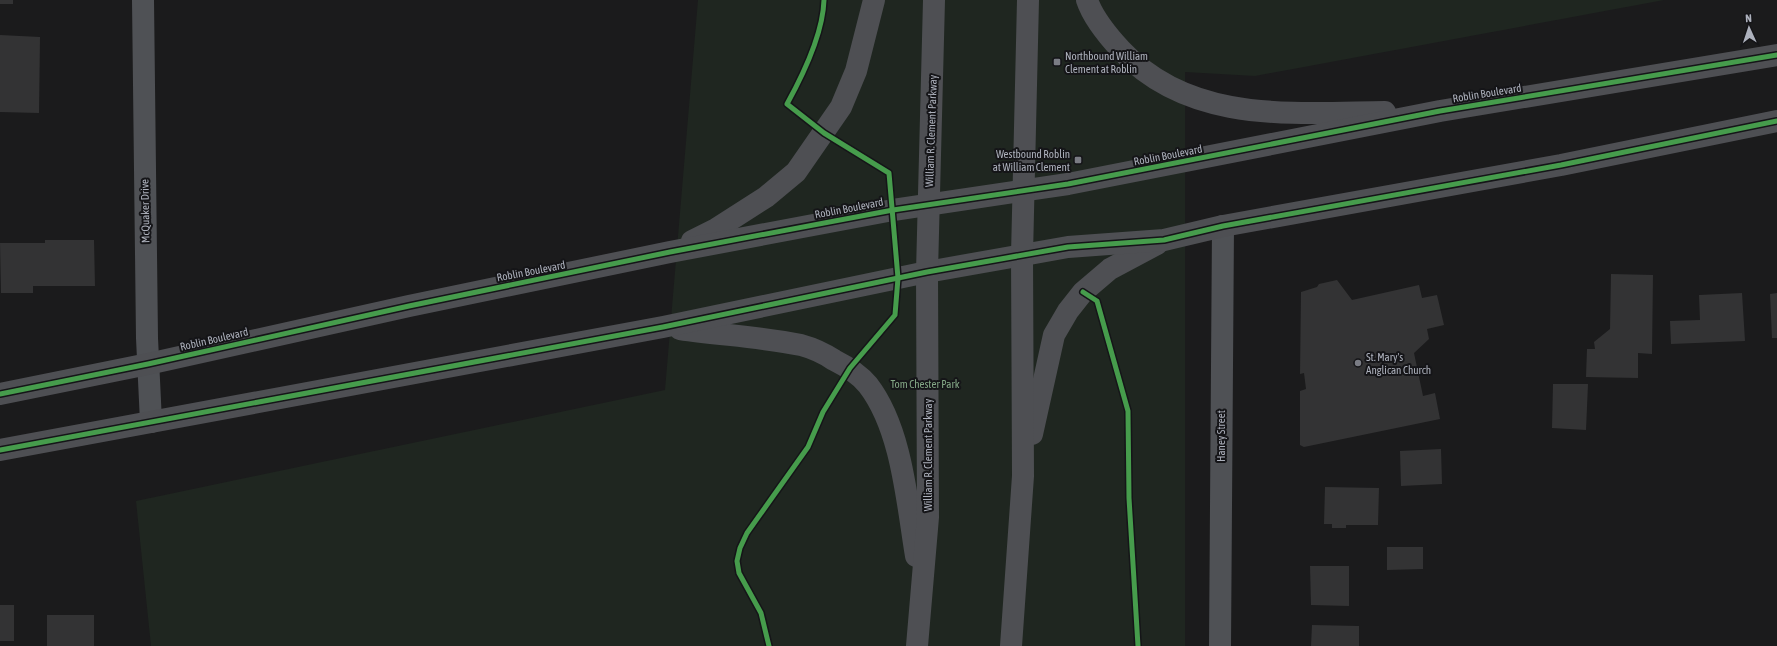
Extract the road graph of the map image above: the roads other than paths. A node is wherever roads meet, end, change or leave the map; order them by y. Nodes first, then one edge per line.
1 (143, 0) edge
2 (874, 0) edge
3 (934, 0) edge
4 (1028, 0) edge
5 (1087, 0) edge
6 (1777, 56) edge
7 (1440, 111) junction
8 (1777, 121) edge
9 (1024, 190) junction
10 (929, 204) junction
11 (1223, 226) junction
12 (1164, 240) junction
13 (670, 252) junction
14 (1022, 255) junction
15 (927, 272) junction
16 (663, 327) junction
17 (148, 364) junction
18 (0, 394) edge
19 (151, 422) junction
20 (0, 450) edge
21 (1023, 476) junction
22 (922, 585) junction
23 (916, 646) edge
24 (1011, 646) edge
25 (1220, 646) edge

1 - 17 street, McQuaker Drive
2 - 13 main road
3 - 10 main road, William R. Clement Parkway
4 - 9 main road
5 - 7 main road
6 - 7 main road, Roblin Boulevard
7 - 9 main road, Roblin Boulevard
8 - 11 main road
9 - 10 main road, Roblin Boulevard
9 - 14 main road
10 - 13 main road, Roblin Boulevard
10 - 15 main road, William R. Clement Parkway
11 - 12 main road
11 - 25 street, Haney Street
12 - 14 main road
12 - 21 main road
13 - 17 main road, Roblin Boulevard
14 - 15 main road
14 - 21 main road
15 - 16 main road
15 - 22 main road, William R. Clement Parkway
16 - 19 main road
16 - 22 main road
17 - 18 main road, Roblin Boulevard
17 - 19 street, McQuaker Drive
19 - 20 main road
21 - 24 main road
22 - 23 main road, William R. Clement Parkway

